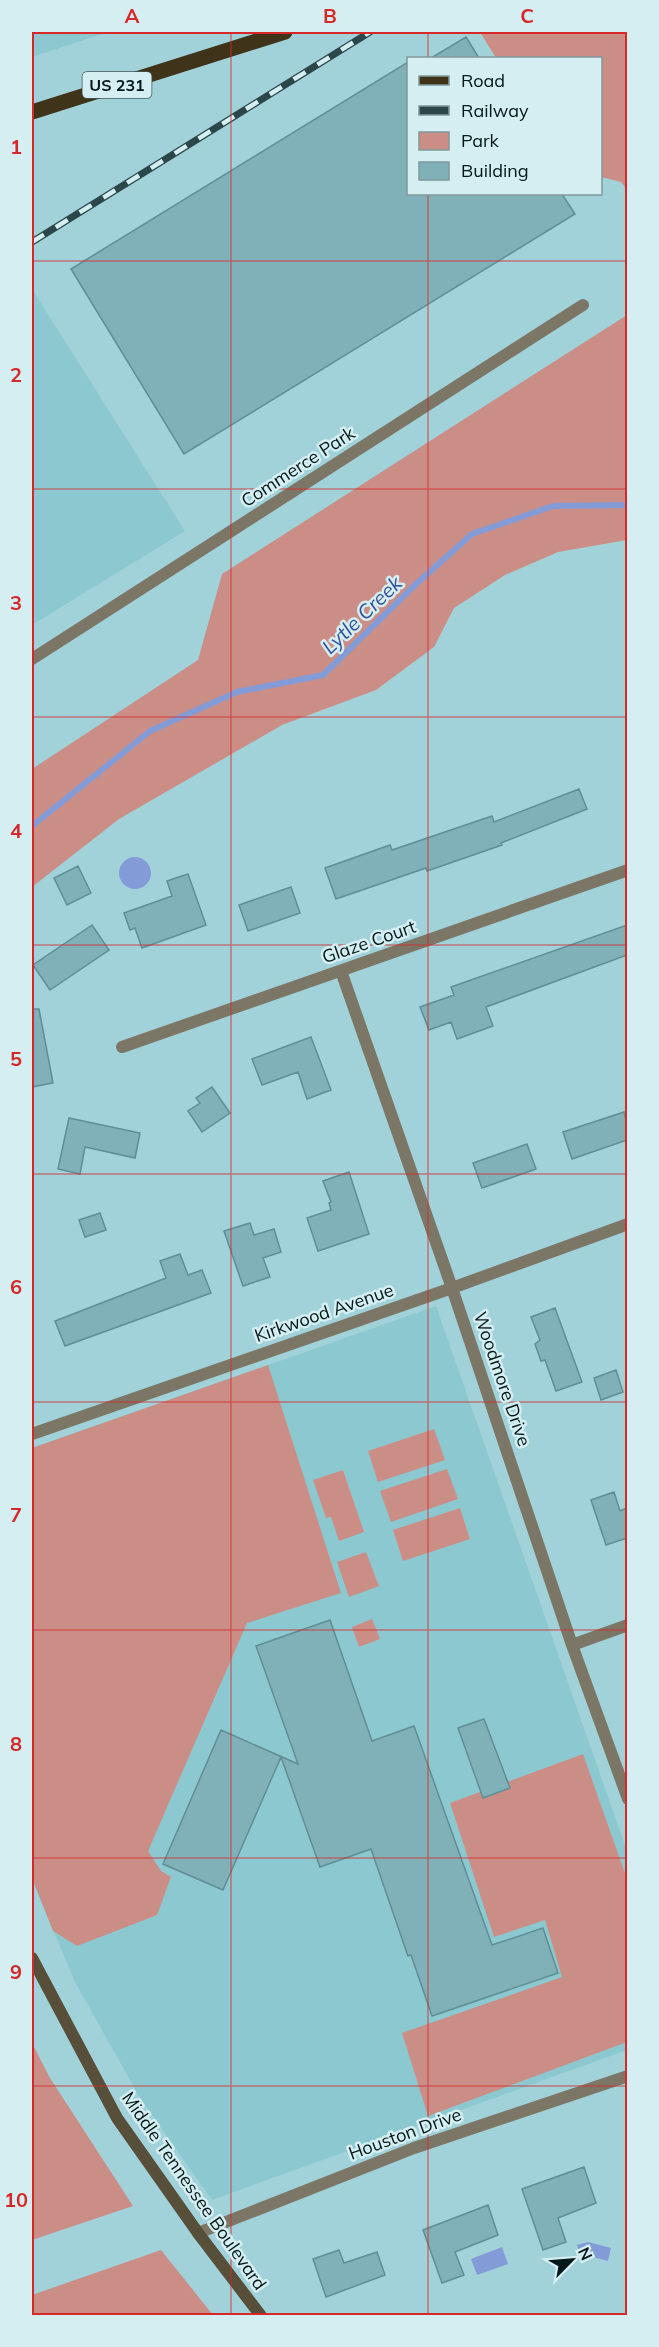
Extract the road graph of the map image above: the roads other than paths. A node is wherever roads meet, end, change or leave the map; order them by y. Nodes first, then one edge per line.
1 (285, 32) edge
2 (32, 112) edge
3 (583, 305) dead end
4 (32, 659) edge
5 (627, 870) edge
6 (341, 971) junction
7 (122, 1047) dead end
8 (627, 1224) edge
9 (452, 1288) junction
10 (32, 1434) edge
11 (627, 1625) edge
12 (572, 1645) junction
13 (627, 1799) edge
14 (32, 1958) edge
15 (627, 2076) edge
16 (198, 2233) junction
17 (261, 2316) edge

1 - 2 main road, US 231
3 - 4 street, Commerce Park
5 - 6 street, Glaze Court
6 - 7 street, Glaze Court
6 - 9 street, Woodmore Drive
8 - 9 street, Kirkwood Avenue
9 - 10 street, Kirkwood Avenue
9 - 12 street, Woodmore Drive
11 - 12 street
12 - 13 street, Woodmore Drive
14 - 16 main road, Middle Tennessee Boulevard
15 - 16 street, Houston Drive
16 - 17 main road, Middle Tennessee Boulevard

